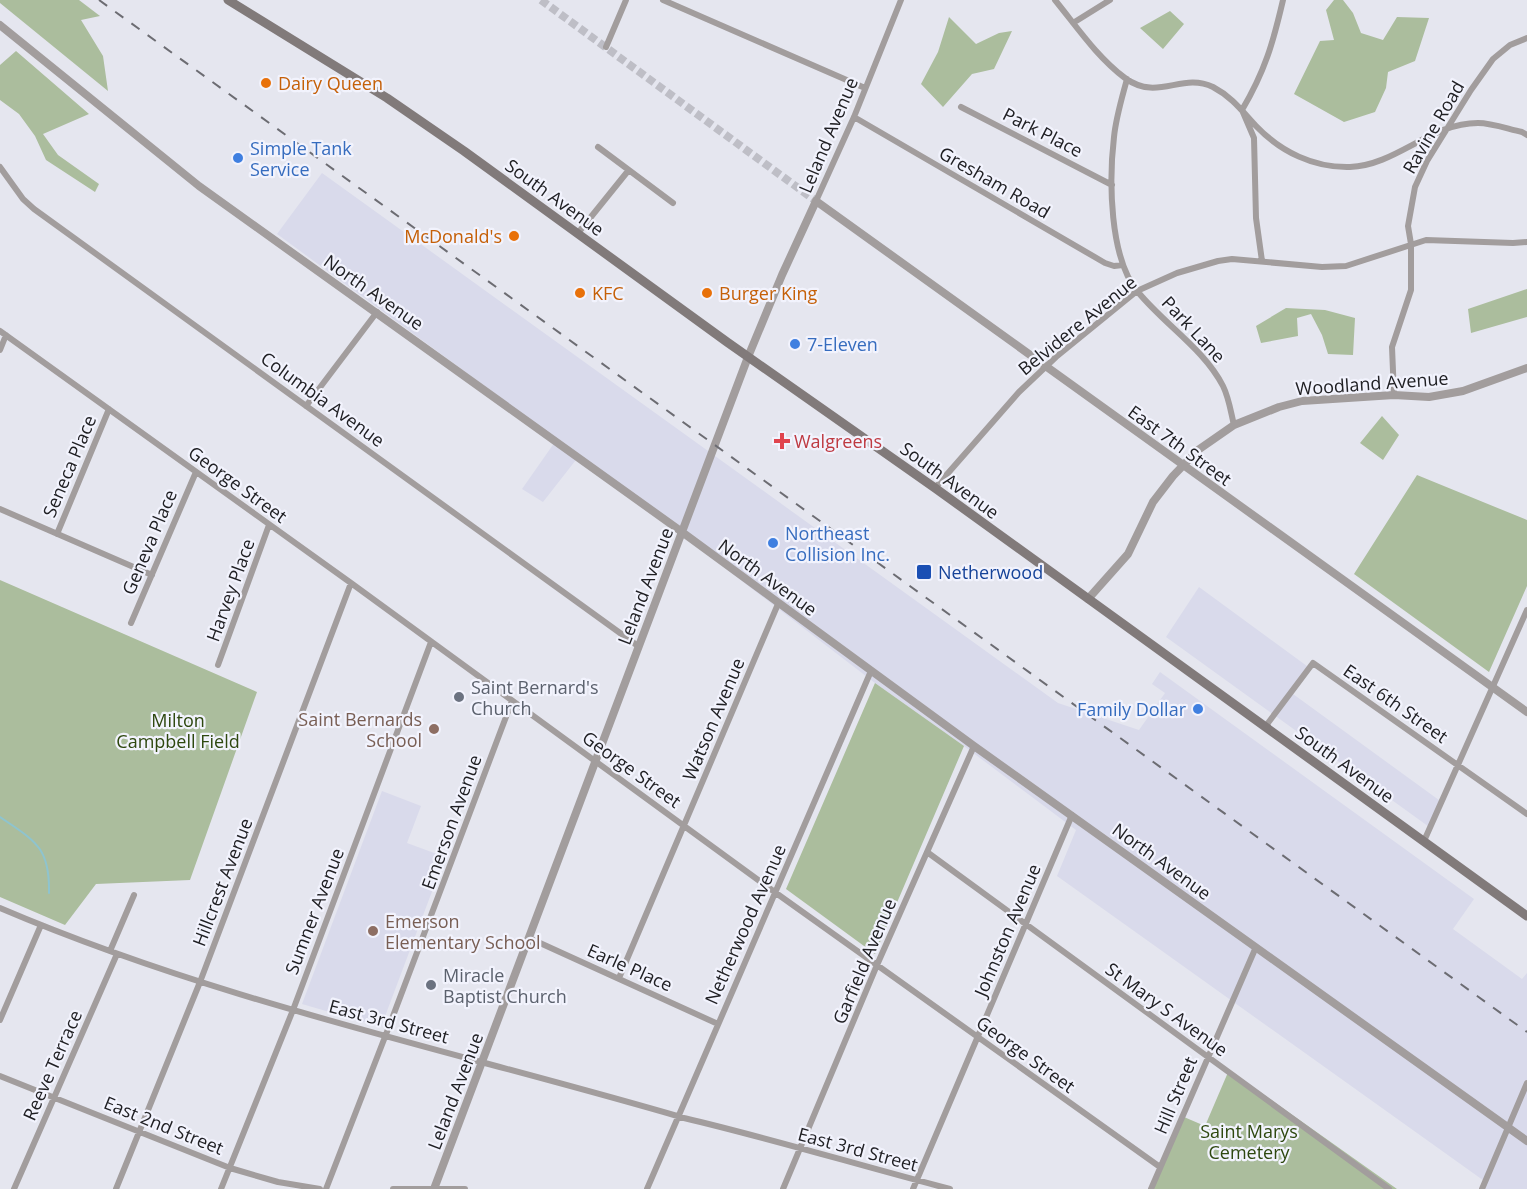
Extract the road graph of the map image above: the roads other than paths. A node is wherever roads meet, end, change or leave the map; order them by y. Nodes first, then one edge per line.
1 (228, 0) edge
2 (626, 0) edge
3 (663, 0) edge
4 (1055, 0) edge
5 (1110, 0) edge
6 (1283, 0) edge
7 (898, 1) edge
8 (1073, 23) junction
9 (0, 25) edge
10 (1527, 38) edge
11 (606, 47) dead end
12 (1126, 79) junction
13 (865, 88) junction
14 (961, 107) dead end
15 (1242, 110) junction
16 (854, 117) junction
17 (1447, 129) junction
18 (1527, 135) edge
19 (598, 147) dead end
20 (0, 166) edge
21 (628, 171) junction
22 (1112, 185) junction
23 (816, 201) junction
24 (673, 203) dead end
25 (578, 233) junction
26 (1527, 242) edge
27 (1411, 244) junction
28 (1262, 261) junction
29 (1123, 265) junction
30 (1137, 291) junction
31 (377, 312) junction
32 (3, 333) edge
33 (0, 350) edge
34 (748, 357) junction
35 (1048, 366) junction
36 (1527, 368) edge
37 (1394, 395) junction
38 (306, 406) junction
39 (109, 409) junction
40 (1234, 425) junction
41 (1182, 465) junction
42 (196, 472) junction
43 (934, 488) junction
44 (0, 509) edge
45 (269, 525) junction
46 (682, 532) junction
47 (57, 534) junction
48 (152, 575) junction
49 (351, 583) junction
50 (1088, 599) junction
51 (778, 604) junction
52 (1527, 610) edge
53 (131, 623) dead end
54 (431, 642) junction
55 (638, 646) junction
56 (218, 665) dead end
57 (871, 671) junction
58 (1493, 687) junction
59 (512, 701) junction
60 (1527, 712) edge
61 (1265, 727) junction
62 (974, 746) junction
63 (594, 760) junction
64 (1458, 765) junction
65 (1527, 814) edge
66 (1072, 815) junction
67 (684, 825) junction
68 (1424, 841) junction
69 (927, 852) junction
70 (776, 893) junction
71 (134, 895) dead end
72 (0, 908) edge
73 (1527, 916) edge
74 (41, 925) junction
75 (1026, 925) junction
76 (529, 938) junction
77 (1256, 947) junction
78 (113, 953) junction
79 (878, 965) junction
80 (619, 978) junction
81 (200, 982) junction
82 (293, 1010) junction
83 (0, 1020) edge
84 (718, 1024) junction
85 (386, 1035) junction
86 (978, 1038) junction
87 (1207, 1057) junction
88 (482, 1062) junction
89 (0, 1076) edge
90 (1527, 1083) edge
91 (54, 1098) junction
92 (678, 1117) junction
93 (1508, 1127) junction
94 (140, 1132) junction
95 (1527, 1141) edge
96 (801, 1149) junction
97 (1160, 1167) junction
98 (230, 1168) junction
99 (917, 1180) junction
100 (14, 1189) edge
101 (116, 1189) edge
102 (221, 1189) edge
103 (320, 1189) edge
104 (326, 1189) edge
105 (393, 1189) edge
106 (434, 1189) edge
107 (465, 1189) edge
108 (647, 1189) edge
109 (783, 1189) edge
110 (913, 1189) edge
111 (950, 1189) edge
112 (1151, 1189) edge
113 (1389, 1189) edge
114 (1482, 1189) edge

1 - 25 main road, South Avenue
2 - 11 street
3 - 13 street
4 - 8 street
5 - 8 street
6 - 15 street
7 - 13 street, Leland Avenue
8 - 12 street
9 - 31 street, North Avenue
10 - 17 street, Ravine Road
12 - 15 street
12 - 22 street, Park Lane
13 - 16 street, Leland Avenue
14 - 22 street, Park Place
15 - 17 street
15 - 28 street
16 - 23 street, Leland Avenue
16 - 29 street, Gresham Road
17 - 18 street
17 - 27 street, Ravine Road
19 - 21 street
20 - 38 street, Columbia Avenue
21 - 24 street
21 - 25 street
22 - 29 street, Park Lane
23 - 34 street, Leland Avenue
23 - 35 street, East 7th Street
25 - 34 main road, South Avenue
26 - 27 street, Belvidere Avenue
27 - 28 street, Belvidere Avenue
27 - 37 street, Ravine Road
28 - 30 street, Belvidere Avenue
29 - 30 street, Park Lane
30 - 35 street, Belvidere Avenue
30 - 40 street, Park Lane
31 - 38 street
31 - 46 street, North Avenue
32 - 33 street
32 - 39 street, George Street
34 - 43 main road, South Avenue
34 - 46 street, Leland Avenue
35 - 41 street, East 7th Street
35 - 43 street, Belvidere Avenue
36 - 37 street, Woodland Avenue
37 - 40 street, Woodland Avenue
38 - 55 street, Columbia Avenue
39 - 42 street, George Street
39 - 47 street, Seneca Place
40 - 41 street, Woodland Avenue
41 - 50 street, Woodland Avenue
41 - 58 street, East 7th Street
42 - 45 street, George Street
42 - 48 street, Geneva Place
43 - 50 main road, South Avenue
44 - 47 street
45 - 49 street, George Street
45 - 56 street, Harvey Place
46 - 51 street, North Avenue
46 - 55 street, Leland Avenue
47 - 48 street
48 - 53 street, Geneva Place
49 - 54 street, George Street
49 - 81 street, Hillcrest Avenue
50 - 61 main road, South Avenue
51 - 57 street, North Avenue
51 - 67 street, Watson Avenue
52 - 58 street
54 - 59 street, George Street
54 - 82 street, Sumner Avenue
55 - 63 street, Leland Avenue
57 - 62 street, North Avenue
57 - 70 street, Netherwood Avenue
58 - 60 street, East 7th Street
58 - 64 street
59 - 63 street, George Street
59 - 85 street, Emerson Avenue
61 - 64 street, East 6th Street
61 - 68 main road, South Avenue
62 - 66 street, North Avenue
62 - 69 street, Garfield Avenue
63 - 67 street, George Street
63 - 76 street, Leland Avenue
64 - 65 street, East 6th Street
64 - 68 street
66 - 75 street, Johnston Avenue
66 - 77 street, North Avenue
67 - 70 street, George Street
67 - 80 street, Watson Avenue
68 - 73 main road, South Avenue
69 - 75 street, St Mary S Avenue
69 - 79 street, Garfield Avenue
70 - 79 street, George Street
70 - 84 street, Netherwood Avenue
71 - 78 street
72 - 74 street, East 3rd Street
74 - 78 street, East 3rd Street
74 - 83 street
75 - 86 street, Johnston Avenue
75 - 87 street, St Mary S Avenue
76 - 80 street, Earle Place
76 - 88 street, Leland Avenue
77 - 87 street, Hill Street
77 - 93 street, North Avenue
78 - 81 street, East 3rd Street
78 - 91 street, Reeve Terrace
79 - 86 street, George Street
79 - 96 street, Garfield Avenue
80 - 84 street, Earle Place
81 - 82 street, East 3rd Street
81 - 94 street, Hillcrest Avenue
82 - 85 street, East 3rd Street
82 - 98 street, Sumner Avenue
84 - 92 street, Netherwood Avenue
85 - 88 street, East 3rd Street
85 - 104 street, Emerson Avenue
86 - 97 street, George Street
86 - 99 street, Johnston Avenue
87 - 97 street, Hill Street
87 - 113 street, St Mary S Avenue
88 - 92 street, East 3rd Street
88 - 106 street, Leland Avenue
89 - 91 street, East 2nd Street
90 - 93 street
91 - 94 street, East 2nd Street
91 - 100 street, Reeve Terrace
92 - 96 street, East 3rd Street
92 - 108 street, Netherwood Avenue
93 - 95 street, North Avenue
93 - 114 street
94 - 98 street, East 2nd Street
94 - 101 street, Hillcrest Avenue
96 - 99 street, East 3rd Street
96 - 109 street, Garfield Avenue
97 - 112 street, Hill Street
98 - 102 street, Sumner Avenue
98 - 103 street, East 2nd Street
99 - 110 street, Johnston Avenue
99 - 111 street, East 3rd Street
105 - 106 street
106 - 107 street

